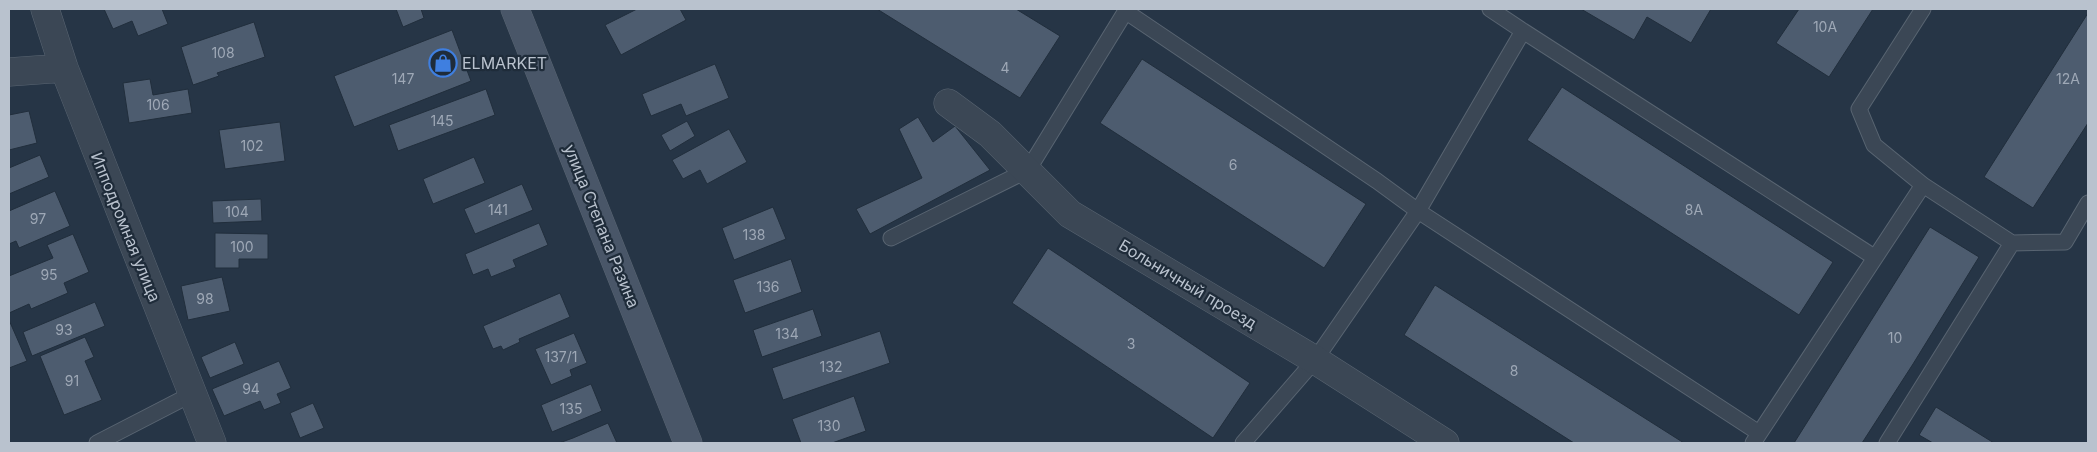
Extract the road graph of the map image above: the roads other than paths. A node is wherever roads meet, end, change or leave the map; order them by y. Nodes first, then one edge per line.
1 (44, 9) edge
2 (515, 9) edge
3 (1490, 9) edge
4 (1923, 9) edge
5 (1126, 10) edge
6 (1523, 31) junction
7 (64, 68) junction
8 (9, 72) edge
9 (948, 103) dead end
10 (1028, 170) junction
11 (1923, 185) junction
12 (2088, 203) edge
13 (1418, 211) junction
14 (891, 238) dead end
15 (2012, 243) junction
16 (1874, 257) junction
17 (1315, 360) junction
18 (192, 394) junction
19 (1756, 438) edge
20 (97, 443) edge
21 (212, 443) edge
22 (688, 443) edge
23 (1243, 443) edge
24 (1444, 443) edge
25 (1887, 443) edge

1 - 7 street, Ипподромная улица
2 - 22 main road, улица Степана Разина
3 - 6 lane
4 - 11 lane
5 - 10 lane
5 - 13 lane
6 - 13 lane
6 - 16 lane
7 - 8 street
7 - 18 street, Ипподромная улица
9 - 10 street, Больничный проезд
10 - 14 lane
10 - 17 street, Больничный проезд
11 - 15 lane
11 - 16 lane
12 - 15 lane
13 - 17 lane
13 - 19 lane
15 - 25 lane
16 - 19 lane
17 - 23 lane
17 - 24 street, Больничный проезд
18 - 20 lane
18 - 21 street, Ипподромная улица

